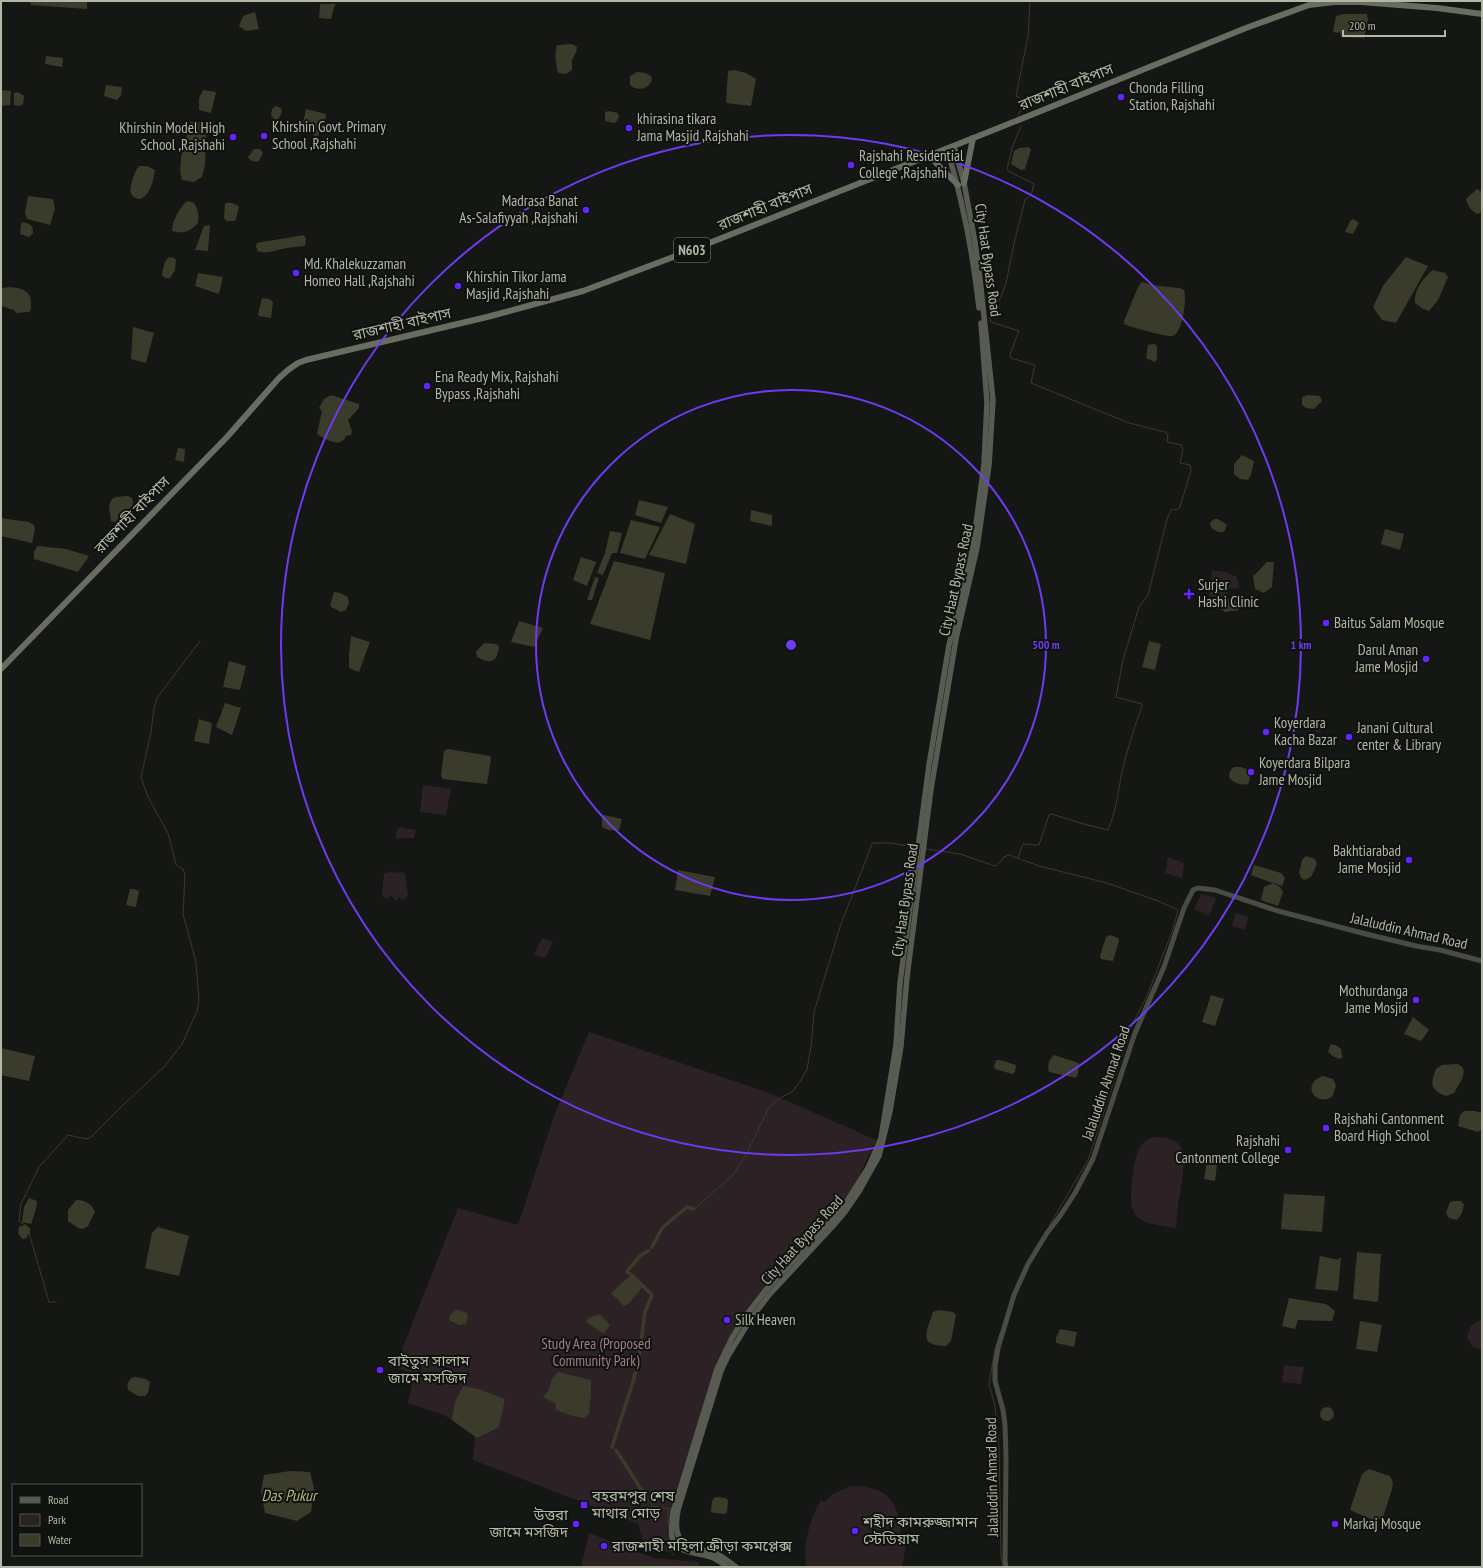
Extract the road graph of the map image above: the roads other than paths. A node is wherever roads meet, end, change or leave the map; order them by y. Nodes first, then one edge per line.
1 (1482, 14) edge
2 (974, 138) junction
3 (954, 146) junction
4 (947, 149) junction
5 (929, 156) junction
6 (961, 184) junction
7 (1, 669) edge
8 (1482, 961) edge
9 (727, 1567) edge
10 (736, 1567) edge
11 (1006, 1567) edge

1 - 2 highway, রাজশাহী বাইপাস / N603
2 - 3 highway, রাজশাহী বাইপাস / N603
2 - 6 highway
3 - 4 highway, রাজশাহী বাইপাস / N603
3 - 6 main road, City Haat Bypass Road
4 - 5 highway, রাজশাহী বাইপাস / N603
4 - 6 main road, City Haat Bypass Road
5 - 6 highway
5 - 7 highway, রাজশাহী বাইপাস / N603
6 - 9 main road, City Haat Bypass Road
6 - 10 main road, City Haat Bypass Road
8 - 11 street, Jalaluddin Ahmad Road

